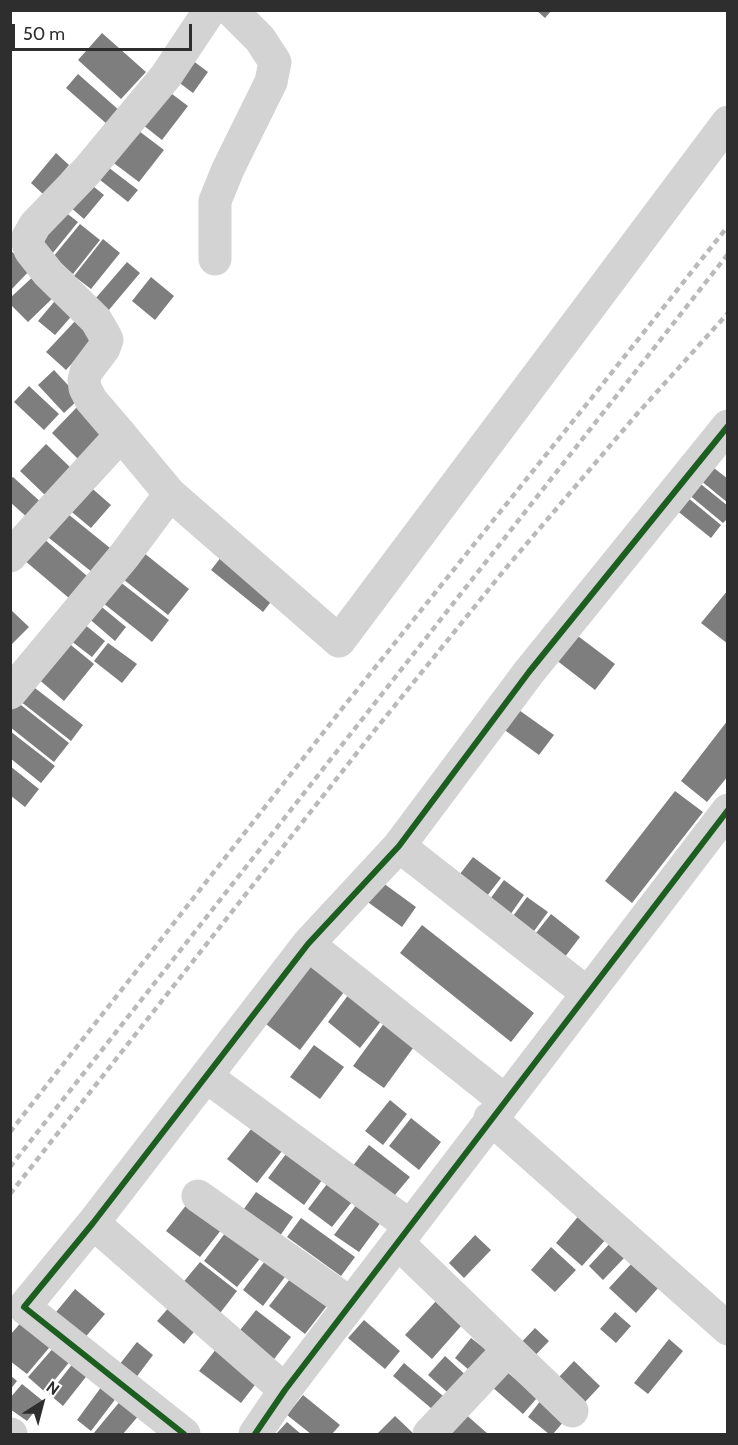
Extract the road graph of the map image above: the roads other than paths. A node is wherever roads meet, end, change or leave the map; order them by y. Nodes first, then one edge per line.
1 (210, 10) edge
2 (231, 10) edge
3 (728, 122) edge
4 (215, 259) dead end
5 (728, 426) edge
6 (121, 435) junction
7 (170, 494) junction
8 (10, 556) edge
9 (10, 693) edge
10 (728, 810) edge
11 (399, 846) junction
12 (308, 944) junction
13 (587, 993) junction
14 (207, 1077) junction
15 (497, 1109) junction
16 (198, 1196) dead end
17 (93, 1223) junction
18 (404, 1235) junction
19 (351, 1304) junction
20 (17, 1316) edge
21 (728, 1329) edge
22 (508, 1350) junction
23 (285, 1390) junction
24 (572, 1411) dead end
25 (184, 1434) edge
26 (255, 1434) edge
27 (429, 1434) edge

1 - 6 street
2 - 4 street
3 - 7 street
5 - 11 street
6 - 7 street
6 - 8 street
7 - 9 street
10 - 13 street
11 - 12 street
11 - 13 street
12 - 14 street
12 - 15 street
13 - 15 street
14 - 17 street
14 - 18 street
15 - 18 street
15 - 21 street
16 - 19 street
17 - 20 street
17 - 23 street
18 - 19 street
18 - 22 street
19 - 23 street
20 - 25 street
22 - 24 street
22 - 27 street
23 - 26 street

